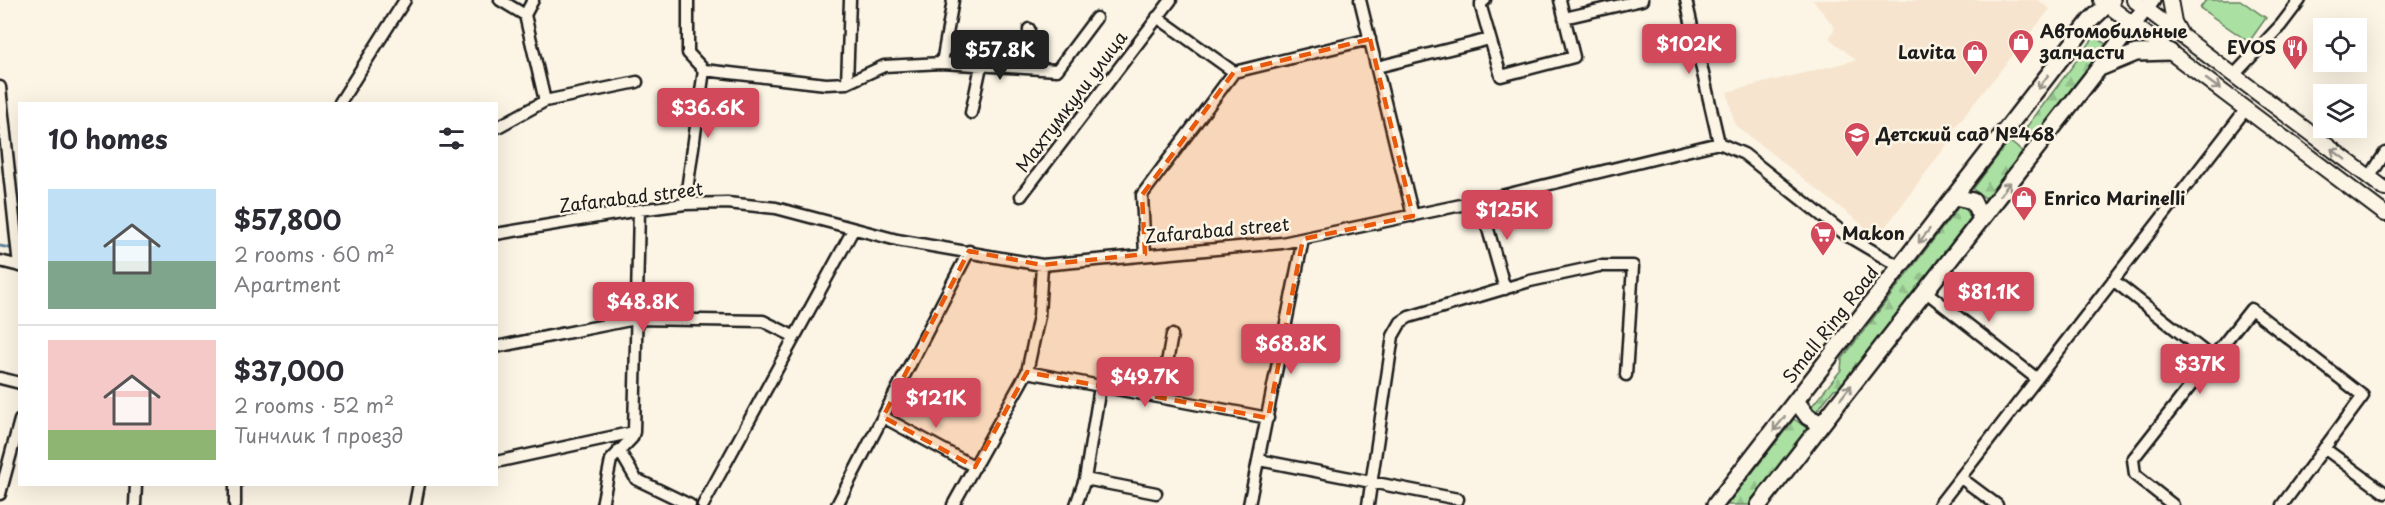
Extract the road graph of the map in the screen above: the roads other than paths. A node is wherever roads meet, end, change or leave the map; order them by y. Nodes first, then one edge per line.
1 (405, 0) edge
2 (501, 0) edge
3 (533, 0) edge
4 (688, 0) edge
5 (850, 0) edge
6 (953, 0) edge
7 (1171, 0) edge
8 (1360, 0) edge
9 (1560, 0) edge
10 (1642, 0) edge
11 (1686, 0) edge
12 (2170, 0) edge
13 (2300, 0) edge
14 (1481, 1) edge
15 (2106, 2) edge
16 (2144, 3) edge
17 (525, 15) junction
18 (1158, 17) junction
19 (1096, 18) dead end
20 (1564, 18) junction
21 (2133, 24) junction
22 (1029, 29) dead end
23 (2183, 37) junction
24 (1370, 39) junction
25 (1490, 39) junction
26 (2170, 52) junction
27 (942, 63) junction
28 (981, 66) junction
29 (1377, 67) junction
30 (1028, 68) junction
31 (704, 70) junction
32 (2097, 70) junction
33 (1234, 72) junction
34 (2234, 75) junction
35 (637, 82) dead end
36 (847, 83) junction
37 (0, 87) edge
38 (544, 101) junction
39 (340, 102) edge
40 (1, 109) edge
41 (2246, 109) junction
42 (971, 113) dead end
43 (498, 127) edge
44 (1719, 143) junction
45 (2385, 153) edge
46 (2370, 178) junction
47 (2385, 189) edge
48 (1021, 195) dead end
49 (1955, 197) junction
50 (1480, 201) junction
51 (685, 204) junction
52 (639, 210) junction
53 (2385, 214) edge
54 (1413, 216) junction
55 (1981, 219) junction
56 (852, 230) junction
57 (498, 234) edge
58 (1303, 239) junction
59 (969, 251) junction
60 (1145, 255) junction
61 (18, 257) edge
62 (0, 261) edge
63 (1042, 265) junction
64 (18, 266) edge
65 (1900, 267) junction
66 (2113, 280) junction
67 (1505, 289) junction
68 (1925, 291) junction
69 (635, 319) junction
70 (1172, 335) dead end
71 (793, 336) junction
72 (498, 347) edge
73 (2211, 357) junction
74 (1027, 372) junction
75 (1626, 375) dead end
76 (0, 378) edge
77 (2036, 378) junction
78 (18, 382) edge
79 (1100, 387) junction
80 (1161, 396) junction
81 (1797, 402) junction
82 (883, 417) junction
83 (1268, 418) junction
84 (1822, 424) junction
85 (18, 427) edge
86 (634, 432) junction
87 (2324, 448) junction
88 (620, 450) junction
89 (1259, 460) junction
90 (498, 462) edge
91 (975, 467) junction
92 (1961, 477) junction
93 (1085, 479) junction
94 (1373, 480) junction
95 (136, 486) edge
96 (236, 486) edge
97 (419, 486) edge
98 (1156, 493) dead end
99 (2385, 493) edge
100 (0, 494) edge
101 (1458, 499) dead end
102 (135, 505) edge
103 (235, 505) edge
104 (415, 505) edge
105 (602, 505) edge
106 (690, 505) edge
107 (703, 505) edge
108 (837, 505) edge
109 (953, 505) edge
110 (1076, 505) edge
111 (1249, 505) edge
112 (1368, 505) edge
113 (1715, 505) edge
114 (1759, 505) edge
115 (1939, 505) edge
116 (1997, 505) edge
117 (2172, 505) edge
118 (2282, 505) edge

1 - 39 street
2 - 17 street
3 - 17 street
4 - 31 street
5 - 36 street
6 - 27 street
7 - 18 street, Махтумкули улица
8 - 24 street
9 - 20 street
10 - 20 street
11 - 44 street
12 - 23 main road
13 - 34 street
14 - 25 street
15 - 21 main road
15 -> 49 highway, Small Ring Road
16 - 21 highway
16 - 23 main road
17 - 38 street
18 - 33 street
18 - 48 street, Махтумкули улица
19 - 30 street
20 - 25 street
21 - 26 main road
21 - 32 highway
22 - 30 street
23 - 34 main road
24 - 29 street
24 - 33 street
25 - 29 street
26 - 32 highway
26 -> 41 main road
27 - 28 street
27 - 36 street
28 - 30 street
28 - 42 street
29 - 54 street
31 - 36 street
31 - 51 street
55 -> 32 highway
33 - 60 street
46 -> 34 main road
35 - 38 street
37 - 40 street
38 - 43 street
40 - 61 street
41 - 53 main road
41 - 66 street
44 - 50 street, Zafarabad street
44 - 65 street
45 - 46 street
46 - 47 main road
49 - 55 highway
49 -> 65 highway, Small Ring Road
50 - 54 street, Zafarabad street
50 - 67 street
51 - 52 street, Zafarabad street
51 - 56 street, Zafarabad street
52 - 57 street, Zafarabad street
52 - 69 street
54 - 58 street, Zafarabad street
55 - 68 highway
56 - 59 street, Zafarabad street
56 - 71 street
58 - 60 street, Zafarabad street
58 - 83 street
59 - 63 street, Zafarabad street
59 - 82 street
60 - 63 street, Zafarabad street
62 - 64 street
63 - 74 street
65 - 81 highway, Small Ring Road
66 - 73 street
66 - 77 street
67 - 75 street
67 - 94 street
68 - 77 street
84 -> 68 highway
69 - 71 street
69 - 72 street
69 - 86 street
70 - 80 street
71 - 107 street
73 - 87 street
73 - 117 street
74 - 79 street
74 - 91 street
76 - 78 street
77 - 92 street
79 - 80 street
79 - 93 street
80 - 83 street
81 - 84 highway
81 -> 113 highway, Small Ring Road
82 - 91 street
82 - 108 street
83 - 89 street
84 - 114 highway
85 - 100 street
86 - 88 street
86 - 90 street
87 - 99 street
87 - 118 street
88 - 105 street
88 - 106 street
89 - 94 street
89 - 111 street
91 - 109 street
92 - 115 street
92 - 116 street
93 - 98 street
93 - 110 street
94 - 101 street
94 - 112 street
95 - 102 street
96 - 103 street
97 - 104 street

